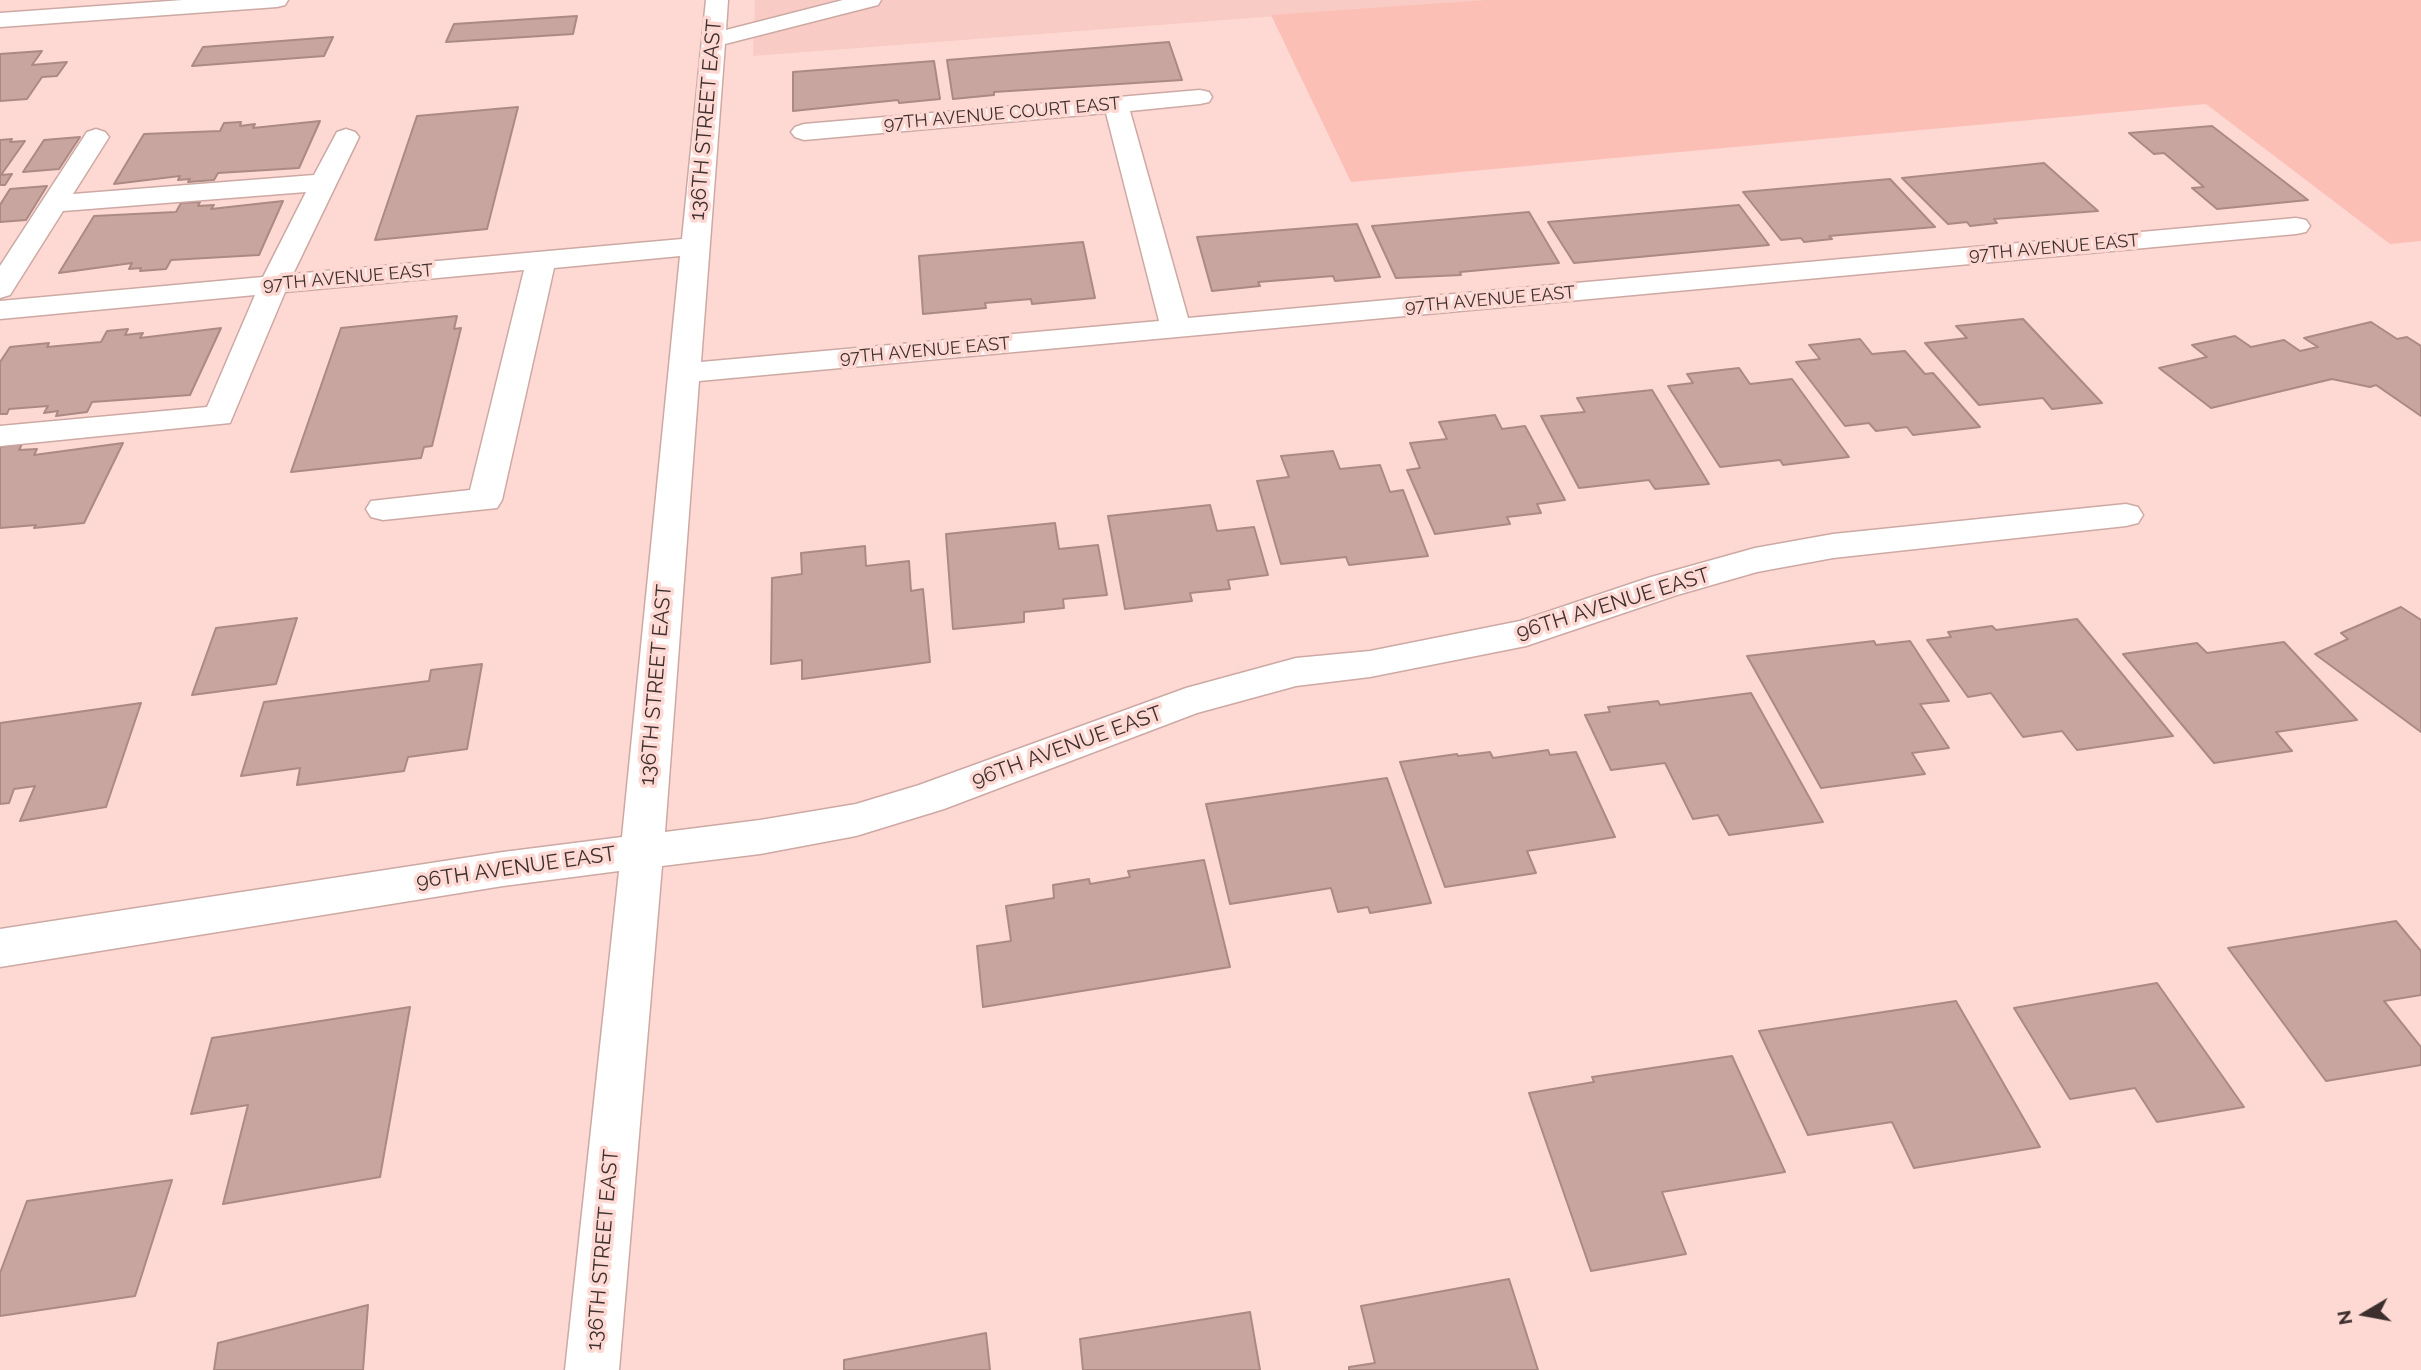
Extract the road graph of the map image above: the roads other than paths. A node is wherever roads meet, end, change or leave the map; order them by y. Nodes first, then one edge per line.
1 (276, 0) edge
2 (717, 0) edge
3 (870, 0) edge
4 (0, 20) edge
5 (714, 40) junction
6 (1200, 97) dead end
7 (1116, 104) junction
8 (804, 132) dead end
9 (96, 137) dead end
10 (346, 137) dead end
11 (324, 182) junction
12 (54, 204) junction
13 (2296, 226) dead end
14 (695, 246) junction
15 (541, 260) junction
16 (274, 284) junction
17 (0, 289) edge
18 (0, 310) edge
19 (1176, 328) junction
20 (684, 373) junction
21 (0, 436) edge
22 (383, 509) dead end
23 (2126, 515) dead end
24 (642, 851) junction
25 (0, 948) edge
26 (592, 1370) edge

1 - 4 street
2 - 5 street, 136TH STREET EAST
3 - 5 street
5 - 14 street, 136TH STREET EAST
6 - 7 street, 97TH AVENUE COURT EAST
7 - 8 street, 97TH AVENUE COURT EAST
7 - 19 street
9 - 12 street
10 - 11 street
11 - 12 street
11 - 16 street
12 - 17 street
13 - 19 street, 97TH AVENUE EAST
14 - 15 street, 97TH AVENUE EAST
14 - 20 street, 136TH STREET EAST
15 - 16 street, 97TH AVENUE EAST
15 - 22 street
16 - 18 street, 97TH AVENUE EAST
16 - 21 street
19 - 20 street, 97TH AVENUE EAST
20 - 24 street, 136TH STREET EAST
23 - 24 street, 96TH AVENUE EAST
24 - 25 street, 96TH AVENUE EAST
24 - 26 street, 136TH STREET EAST

